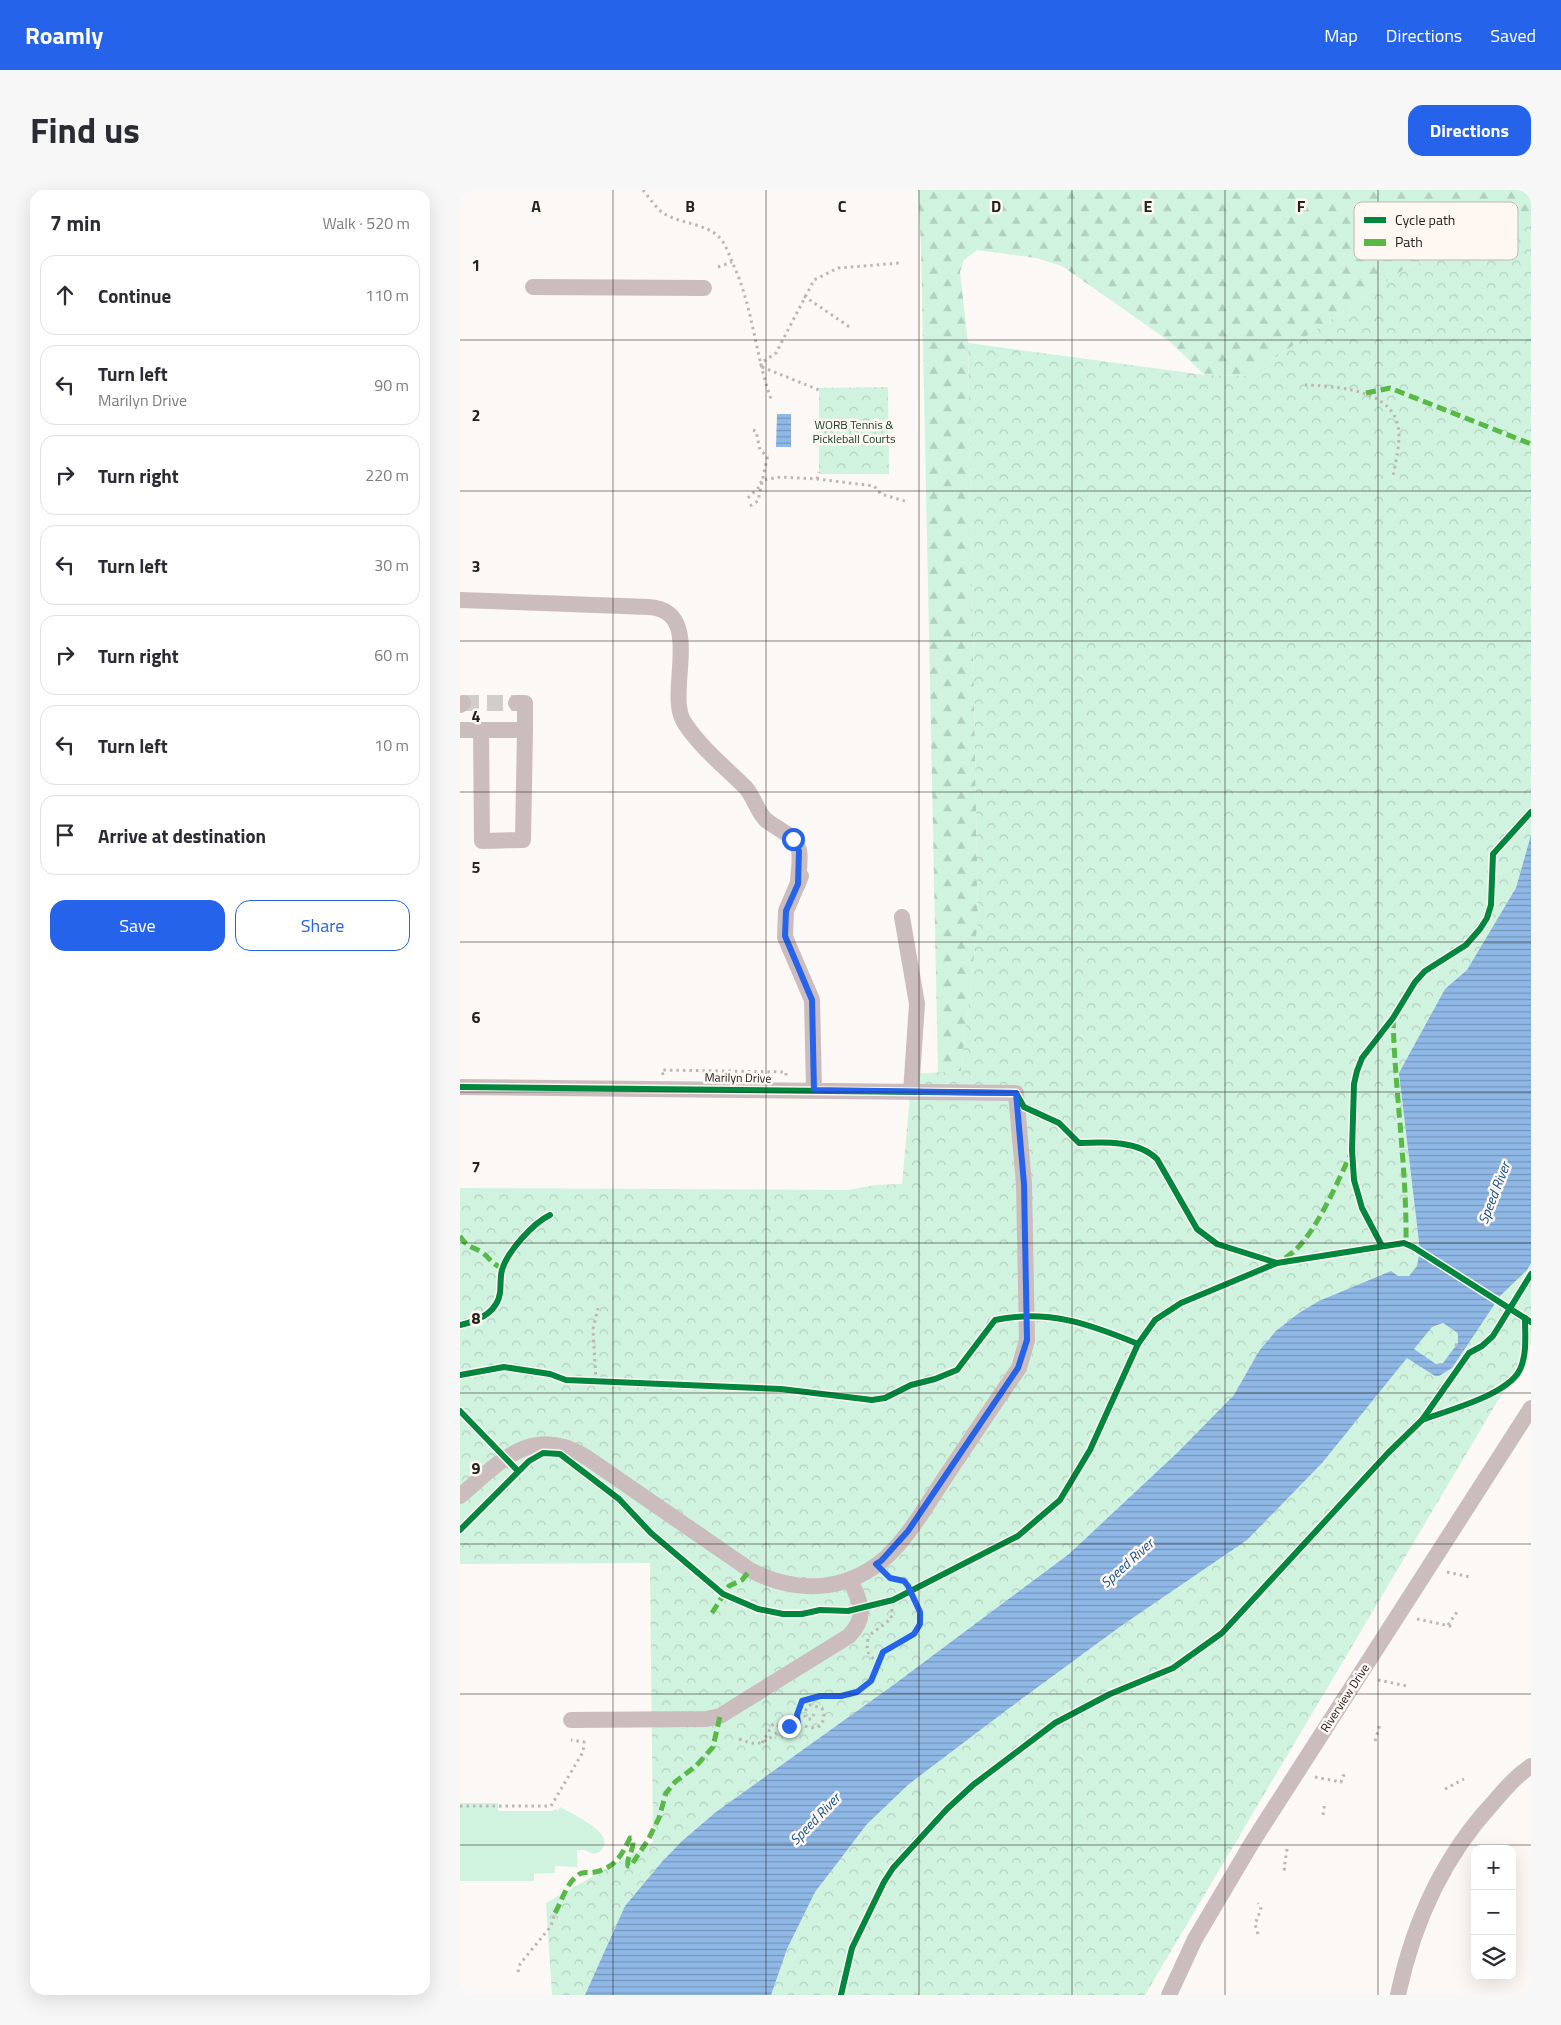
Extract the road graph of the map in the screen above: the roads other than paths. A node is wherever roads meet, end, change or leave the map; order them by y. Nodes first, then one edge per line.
1 (533, 287) dead end
2 (704, 288) dead end
3 (460, 600) edge
4 (516, 703) dead end
5 (460, 730) edge
6 (481, 730) junction
7 (524, 730) junction
8 (804, 866) dead end
9 (798, 884) junction
10 (902, 916) dead end
11 (460, 1087) edge
12 (814, 1090) junction
13 (911, 1092) junction
14 (1531, 1408) edge
15 (460, 1496) edge
16 (850, 1580) junction
17 (571, 1720) dead end
18 (1531, 1766) edge
19 (1169, 1995) edge
20 (1398, 1995) edge

1 - 2 street
3 - 9 street
4 - 7 street
5 - 6 street
6 - 7 street
6 - 7 street
8 - 9 street
9 - 12 street
10 - 13 street
11 - 12 street, Marilyn Drive
12 - 13 street, Marilyn Drive
13 - 16 street, Marilyn Drive
14 - 19 street, Riverview Drive
15 - 16 street
16 - 17 street
18 - 20 street

